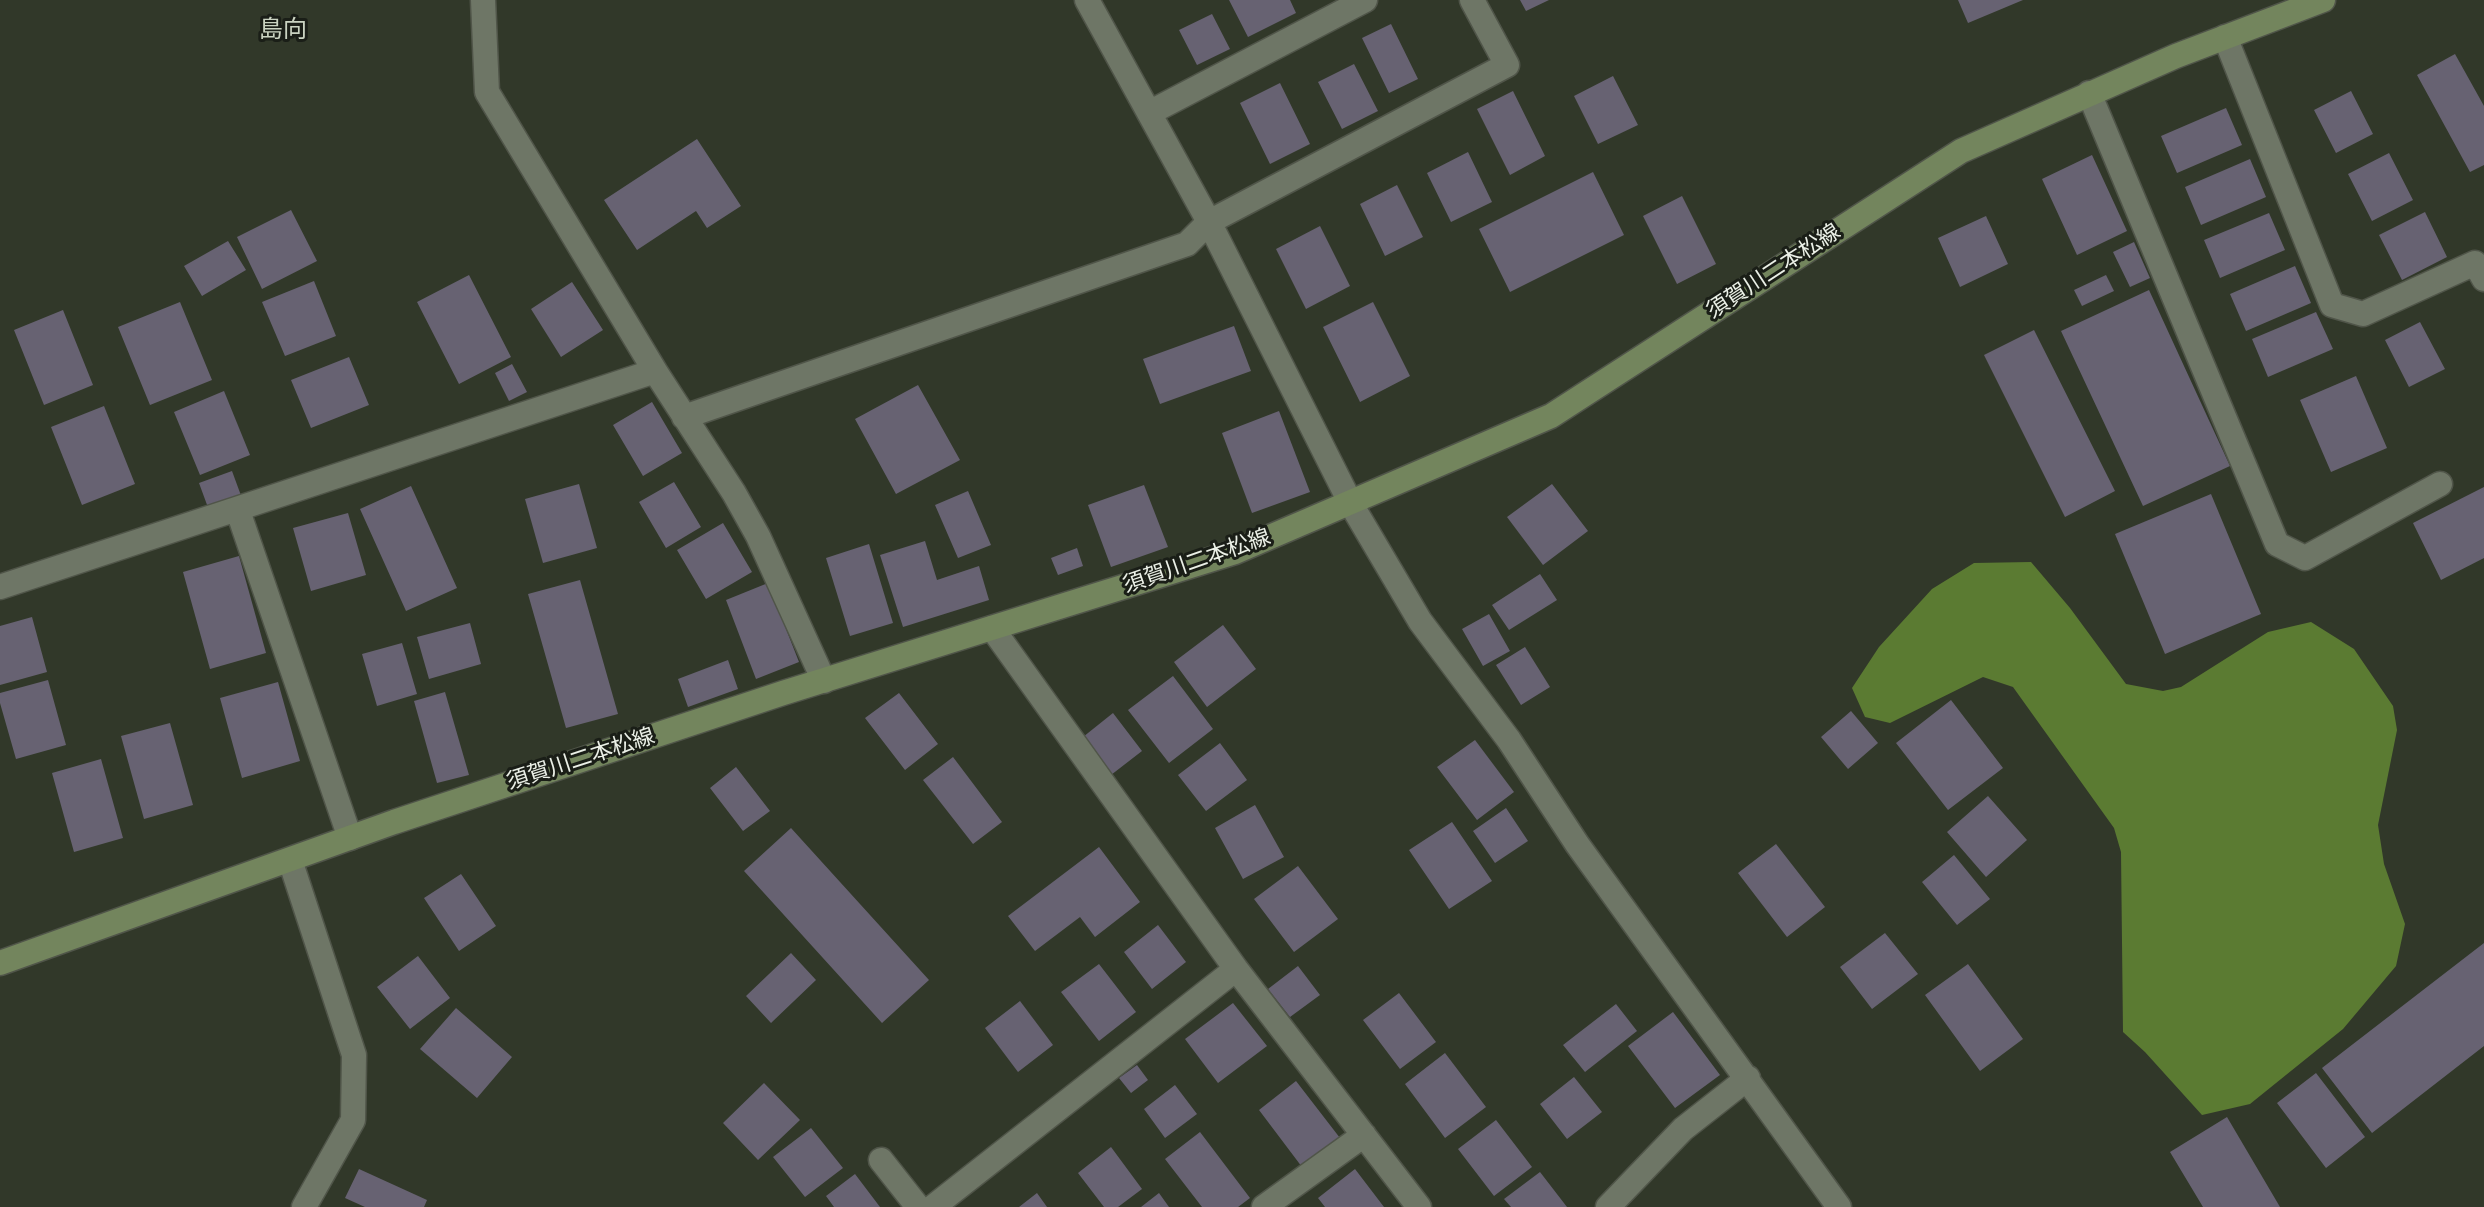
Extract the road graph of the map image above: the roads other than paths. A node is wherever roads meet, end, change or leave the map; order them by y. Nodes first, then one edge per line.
1 (483, 0) edge
2 (1087, 0) edge
3 (1365, 0) edge
4 (1472, 0) edge
5 (2323, 0) edge
6 (2225, 37) junction
7 (2089, 93) junction
8 (1149, 113) junction
9 (1209, 222) junction
10 (2484, 279) edge
11 (655, 371) junction
12 (684, 417) junction
13 (2440, 484) dead end
14 (1351, 504) junction
15 (238, 511) junction
16 (0, 587) edge
17 (992, 628) junction
18 (824, 681) junction
19 (350, 838) junction
20 (290, 860) junction
21 (0, 963) edge
22 (1236, 969) junction
23 (1748, 1078) junction
24 (1364, 1135) junction
25 (881, 1160) dead end
26 (304, 1207) edge
27 (918, 1207) edge
28 (933, 1207) edge
29 (1264, 1207) edge
30 (1419, 1207) edge
31 (1608, 1207) edge
32 (1839, 1207) edge

1 - 11 street
2 - 8 street
3 - 8 street
4 - 9 street
5 - 6 main road, 須賀川二本松線
6 - 7 main road, 須賀川二本松線
6 - 10 street
7 - 13 street
7 - 14 main road, 須賀川二本松線
8 - 9 street
9 - 12 street
9 - 14 street
11 - 12 street
11 - 15 street
12 - 18 street
14 - 17 main road, 須賀川二本松線
14 - 23 street
15 - 16 street
15 - 19 street
17 - 18 main road, 須賀川二本松線
17 - 22 street
18 - 19 main road, 須賀川二本松線
19 - 20 main road, 須賀川二本松線
20 - 21 main road, 須賀川二本松線
20 - 26 street
22 - 24 street
22 - 28 street
23 - 31 street
23 - 32 street
24 - 29 street
24 - 30 street
25 - 27 street

